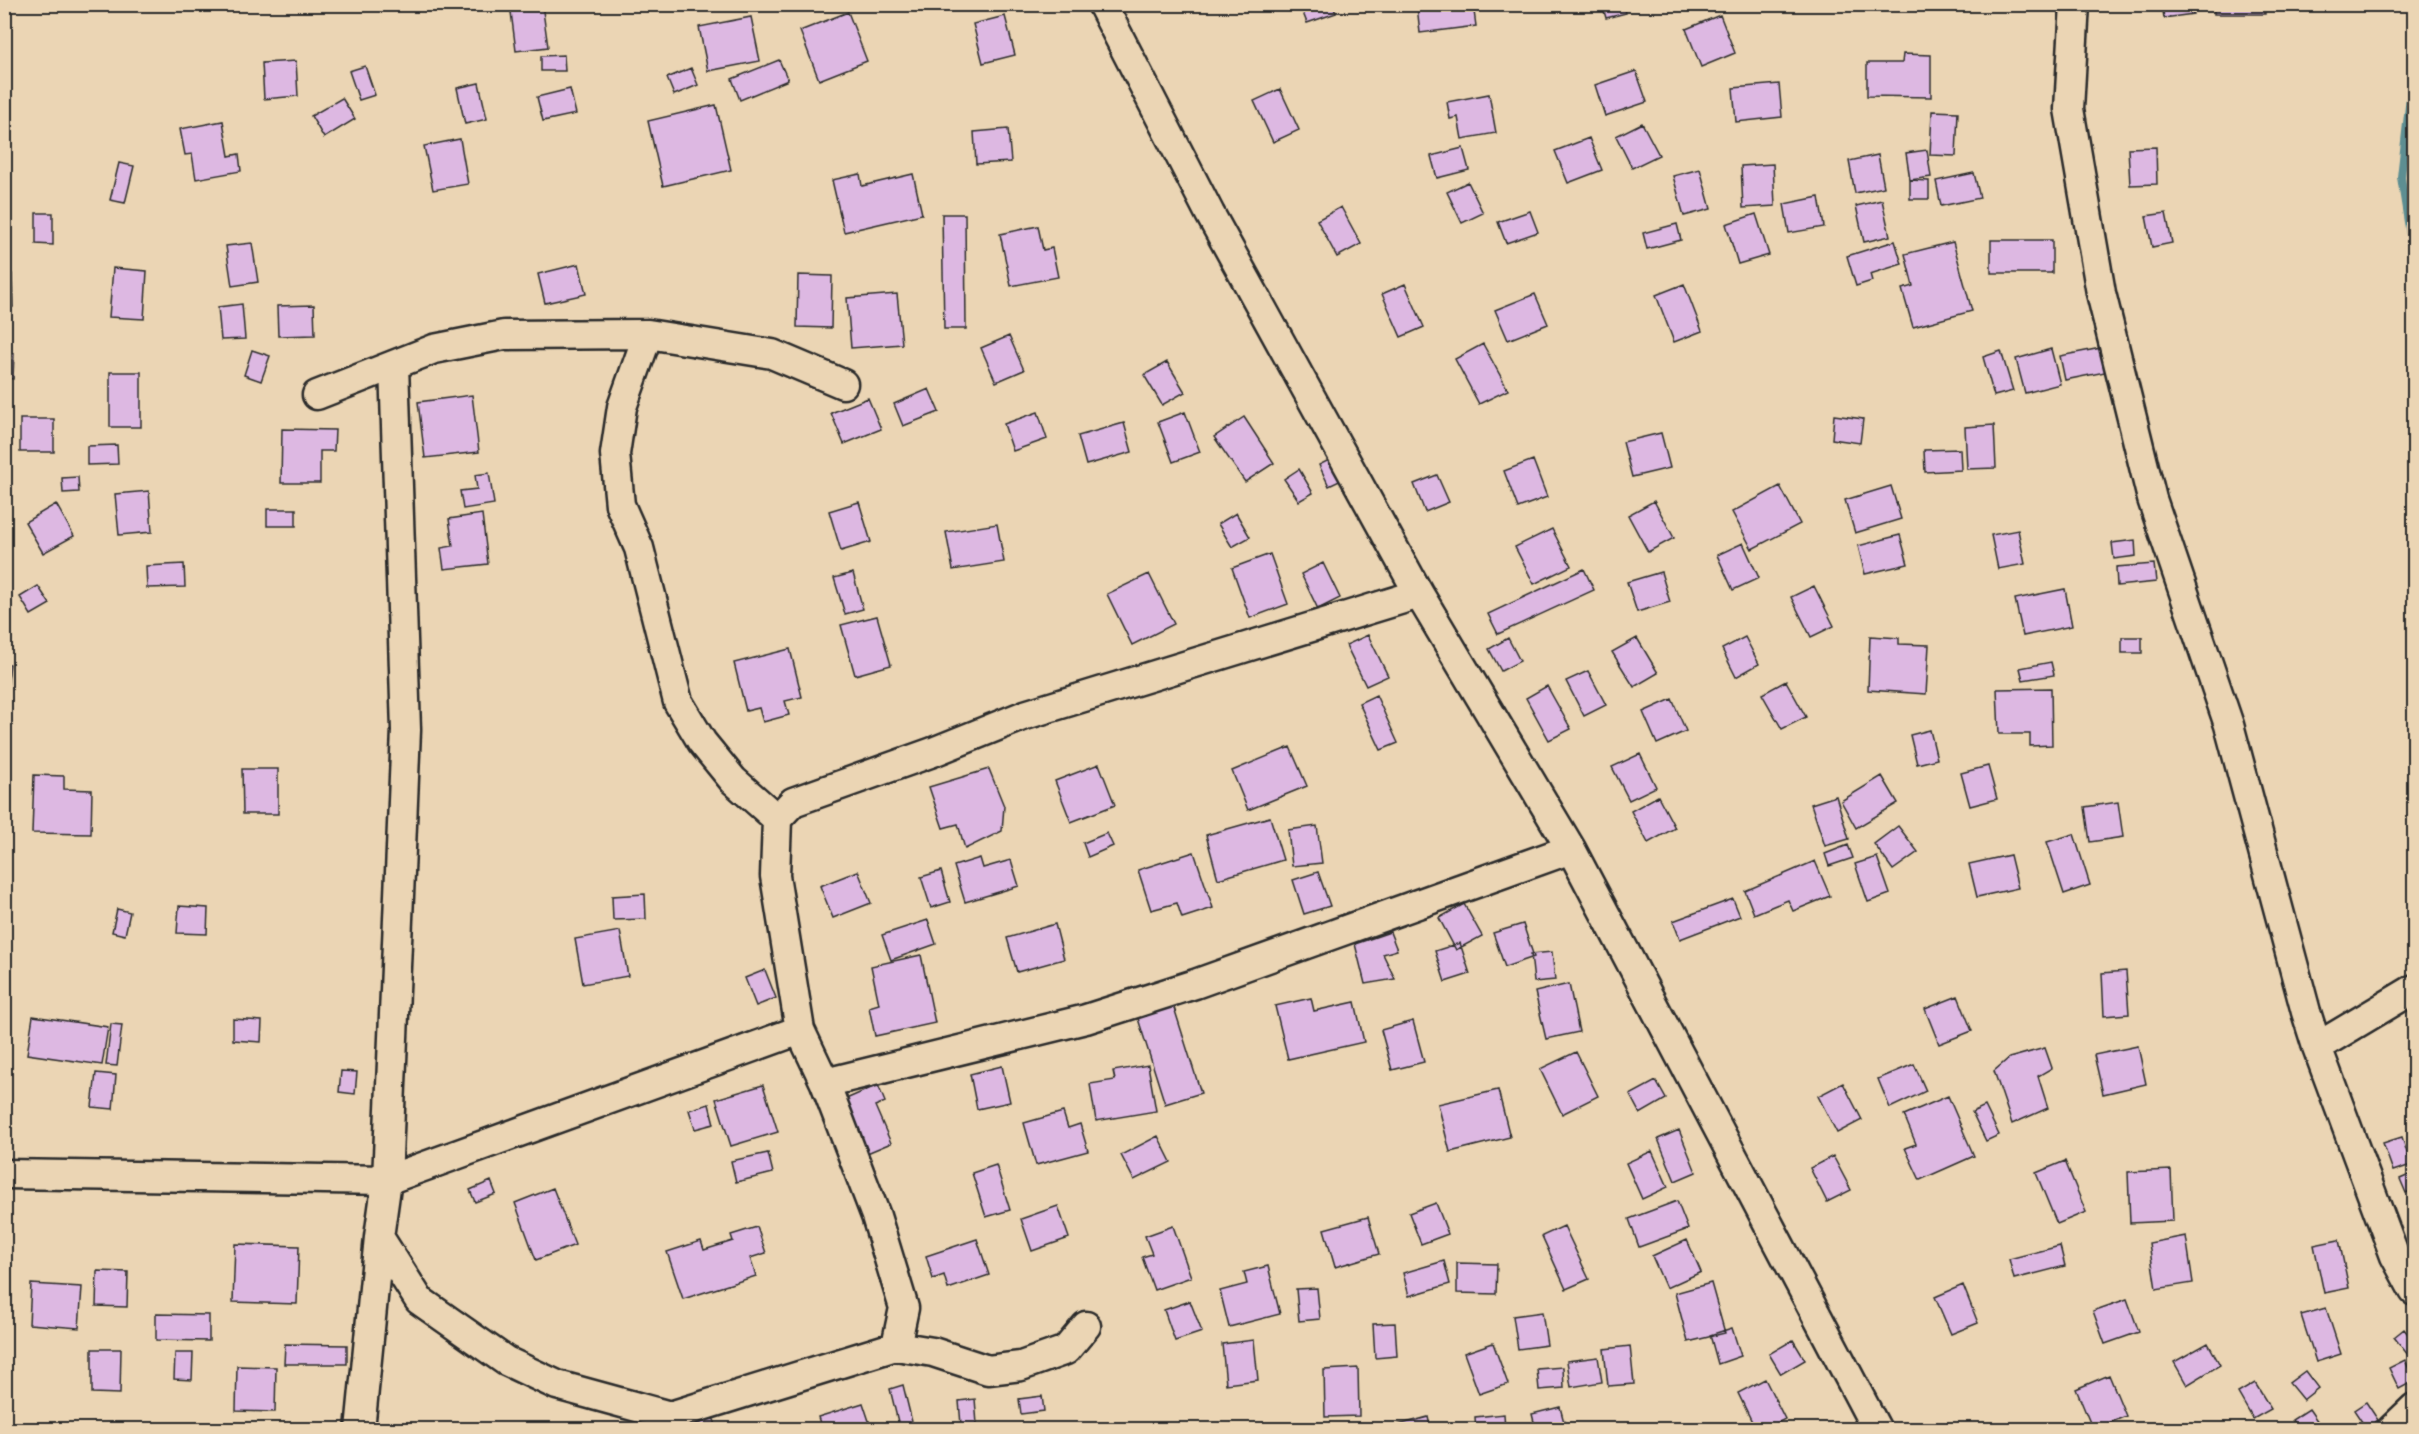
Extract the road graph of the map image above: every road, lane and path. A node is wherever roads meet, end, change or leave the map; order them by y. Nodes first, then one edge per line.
1 (1102, 4) edge
2 (2075, 4) edge
3 (648, 334) junction
4 (394, 365) junction
5 (843, 384) dead end
6 (317, 395) dead end
7 (1419, 594) junction
8 (777, 819) junction
9 (1571, 849) junction
10 (2415, 989) edge
11 (800, 1030) junction
12 (2317, 1047) junction
13 (825, 1083) junction
14 (4, 1174) edge
15 (387, 1180) junction
16 (379, 1237) junction
17 (2415, 1290) edge
18 (1086, 1326) dead end
19 (896, 1346) junction
20 (2415, 1408) edge
21 (672, 1423) edge
22 (360, 1430) edge
23 (1877, 1430) edge
24 (2391, 1430) edge

1 - 7 street
2 - 12 street
3 - 4 street
3 - 5 street
3 - 8 street
4 - 6 street
4 - 15 street
7 - 8 street
7 - 9 street
8 - 11 street
9 - 13 street
9 - 23 street
10 - 12 street
11 - 13 street
11 - 15 street
12 - 17 street
13 - 19 street
14 - 15 street
15 - 16 street
16 - 21 street
16 - 22 street
18 - 19 street
19 - 21 street
20 - 24 street

